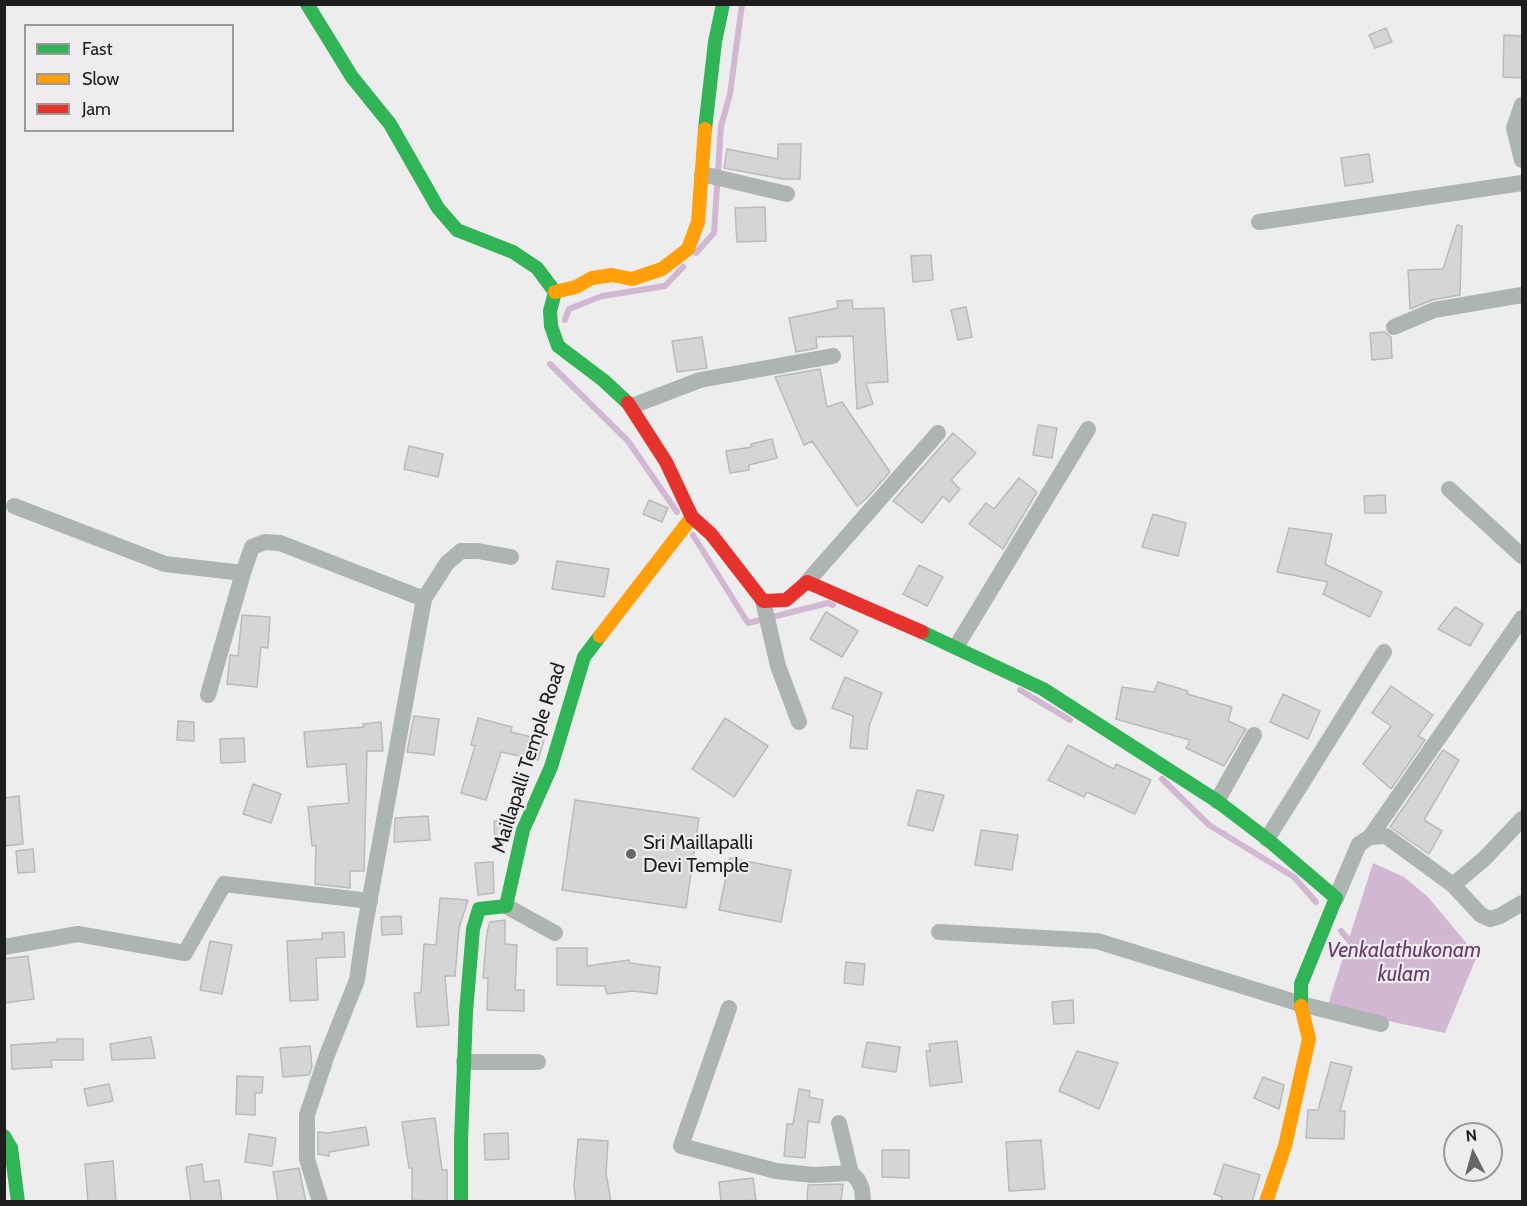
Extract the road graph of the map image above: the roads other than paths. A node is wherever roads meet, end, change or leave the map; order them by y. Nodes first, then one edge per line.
1 (307, 4) edge
2 (723, 4) edge
3 (1522, 105) edge
4 (1522, 160) edge
5 (702, 174) junction
6 (1522, 183) edge
7 (787, 194) dead end
8 (1259, 222) dead end
9 (555, 292) junction
10 (1522, 295) edge
11 (1394, 327) dead end
12 (833, 356) dead end
13 (632, 406) junction
14 (1088, 429) dead end
15 (938, 433) dead end
16 (1449, 489) dead end
17 (14, 506) dead end
18 (692, 517) junction
19 (1522, 556) edge
20 (511, 557) dead end
21 (243, 573) junction
22 (807, 582) junction
23 (424, 599) junction
24 (763, 601) junction
25 (1522, 618) edge
26 (956, 647) junction
27 (1384, 652) dead end
28 (208, 695) dead end
29 (799, 722) dead end
30 (1254, 735) dead end
31 (1217, 801) junction
32 (1522, 819) edge
33 (1371, 837) junction
34 (1268, 839) junction
35 (1453, 885) junction
36 (1336, 897) junction
37 (370, 901) junction
38 (1522, 903) edge
39 (506, 906) junction
40 (939, 932) dead end
41 (555, 933) dead end
42 (4, 947) edge
43 (1301, 1004) junction
44 (729, 1008) dead end
45 (1381, 1024) dead end
46 (464, 1062) junction
47 (538, 1062) dead end
48 (839, 1123) dead end
49 (4, 1136) edge
50 (851, 1173) junction
51 (18, 1202) edge
52 (320, 1202) edge
53 (461, 1202) edge
54 (863, 1202) edge
55 (1266, 1202) edge

1 - 9 street
2 - 5 street
3 - 4 street
5 - 7 street
5 - 9 street
6 - 8 street
9 - 13 street
10 - 11 street
12 - 13 street
13 - 18 street
14 - 26 street
15 - 22 street
16 - 19 street
17 - 21 street
18 - 24 street
18 - 39 street, Maillapalli Temple Road
20 - 23 street
21 - 23 street
21 - 28 street
22 - 24 street
22 - 26 street
23 - 37 street
24 - 29 street
25 - 33 street
26 - 31 street
27 - 34 street
30 - 31 street
31 - 34 street
32 - 35 street
33 - 35 street
33 - 36 street
34 - 36 street
35 - 38 street
36 - 43 street
37 - 42 street
37 - 52 street
39 - 41 street
39 - 46 street
40 - 43 street
43 - 45 street
43 - 55 street
44 - 50 street
46 - 47 street
46 - 53 street
48 - 50 street
49 - 51 street
50 - 54 street

